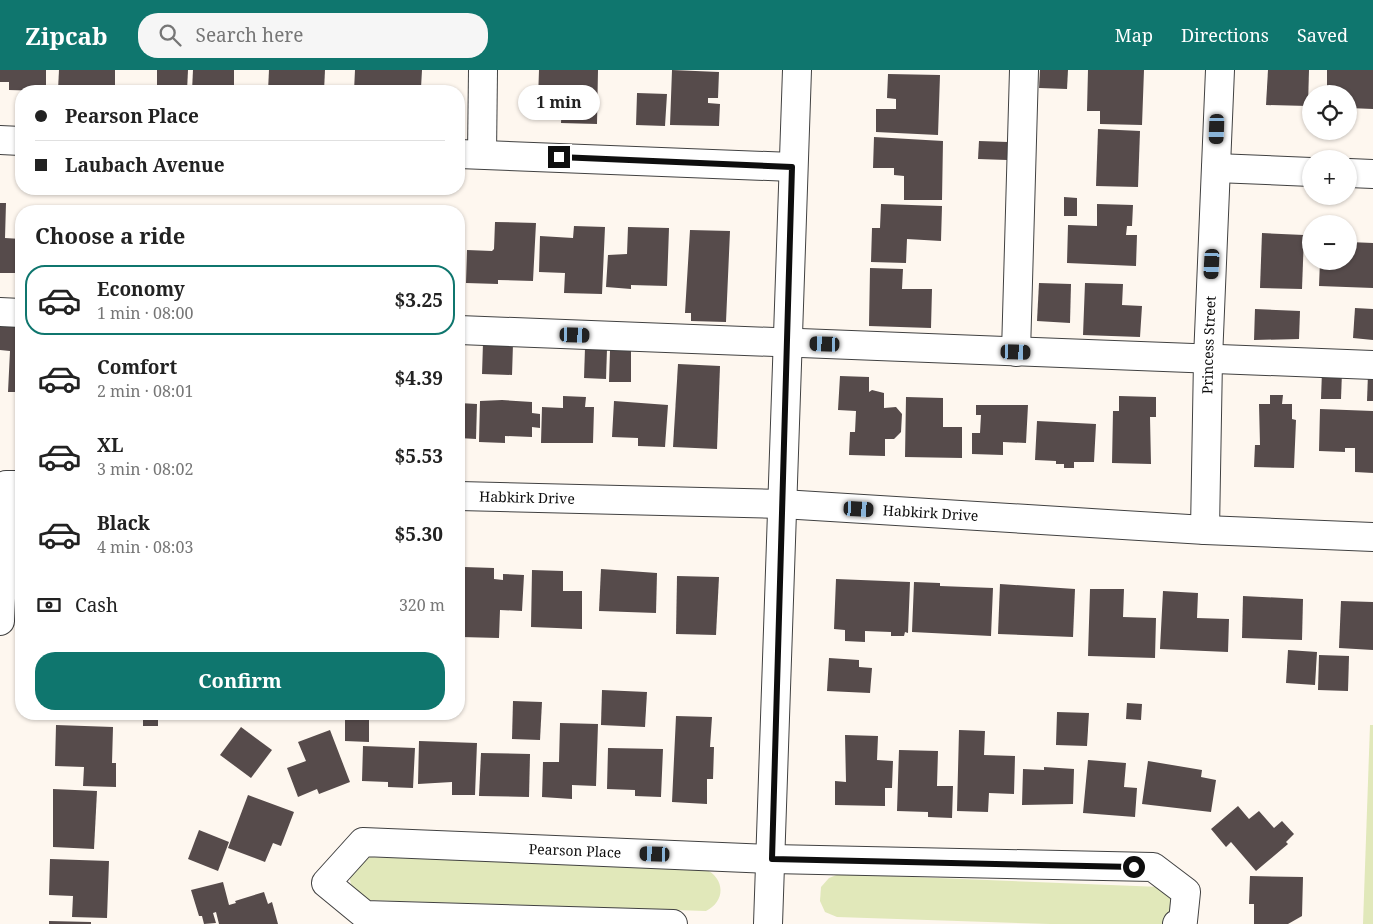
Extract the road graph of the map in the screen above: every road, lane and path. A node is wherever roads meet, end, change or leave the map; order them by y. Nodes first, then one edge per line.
1 (483, 70) edge
2 (797, 70) edge
3 (1024, 70) edge
4 (1220, 70) edge
5 (0, 140) edge
6 (15, 141) edge
7 (470, 154) edge
8 (792, 167) junction
9 (1216, 168) junction
10 (1302, 172) edge
11 (1357, 173) edge
12 (1373, 174) edge
13 (0, 312) edge
14 (15, 313) edge
15 (465, 330) edge
16 (787, 343) junction
17 (1016, 352) junction
18 (1208, 360) junction
19 (1373, 365) edge
20 (15, 485) edge
21 (465, 496) edge
22 (782, 504) junction
23 (1205, 530) junction
24 (1373, 537) edge
25 (0, 621) edge
26 (772, 859) junction
27 (672, 924) edge
28 (768, 924) edge
29 (1177, 924) edge

1 - 7 street
2 - 8 street
3 - 17 street
4 - 9 street, Princess Street
5 - 6 street
7 - 8 street
8 - 16 street
9 - 10 street
9 - 18 street, Princess Street
11 - 12 street
13 - 14 street
15 - 16 street
16 - 17 street
16 - 22 street
17 - 18 street
18 - 19 street
18 - 23 street, Princess Street
20 - 25 street
21 - 22 street, Habkirk Drive
22 - 23 street, Habkirk Drive
22 - 26 street
23 - 24 street, Habkirk Drive
26 - 27 street, Pearson Place
26 - 28 street
26 - 29 street, Pearson Place

